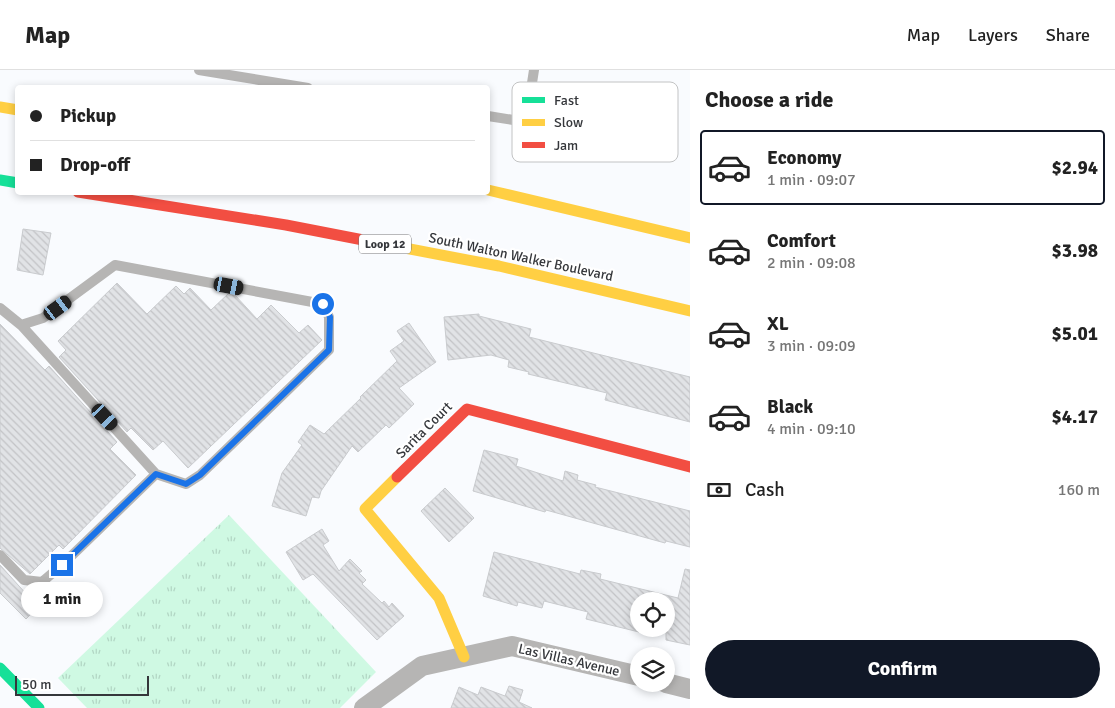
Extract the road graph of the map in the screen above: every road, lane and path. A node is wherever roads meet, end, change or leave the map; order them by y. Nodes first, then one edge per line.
1 (199, 70) edge
2 (290, 85) edge
3 (0, 107) edge
4 (15, 110) edge
5 (490, 116) edge
6 (512, 120) edge
7 (1, 180) edge
8 (15, 182) edge
9 (490, 190) edge
10 (0, 192) edge
11 (97, 195) edge
12 (690, 238) edge
13 (0, 308) edge
14 (690, 311) edge
15 (21, 326) junction
16 (690, 467) edge
17 (156, 474) junction
18 (0, 556) edge
19 (464, 657) junction
20 (0, 668) edge
21 (630, 674) edge
22 (675, 685) edge
23 (690, 689) edge
24 (39, 708) edge
25 (364, 708) edge

1 - 2 lane
3 - 4 main road
5 - 6 lane
7 - 8 main road
7 - 10 lane
9 - 12 main road
11 - 14 main road, South Walton Walker Boulevard / Loop 12
13 - 15 lane
15 - 17 lane
15 - 17 lane
16 - 19 main road, Sarita Court
17 - 18 lane
19 - 21 street, Las Villas Avenue
19 - 25 street, Las Villas Avenue
20 - 24 main road
22 - 23 street

